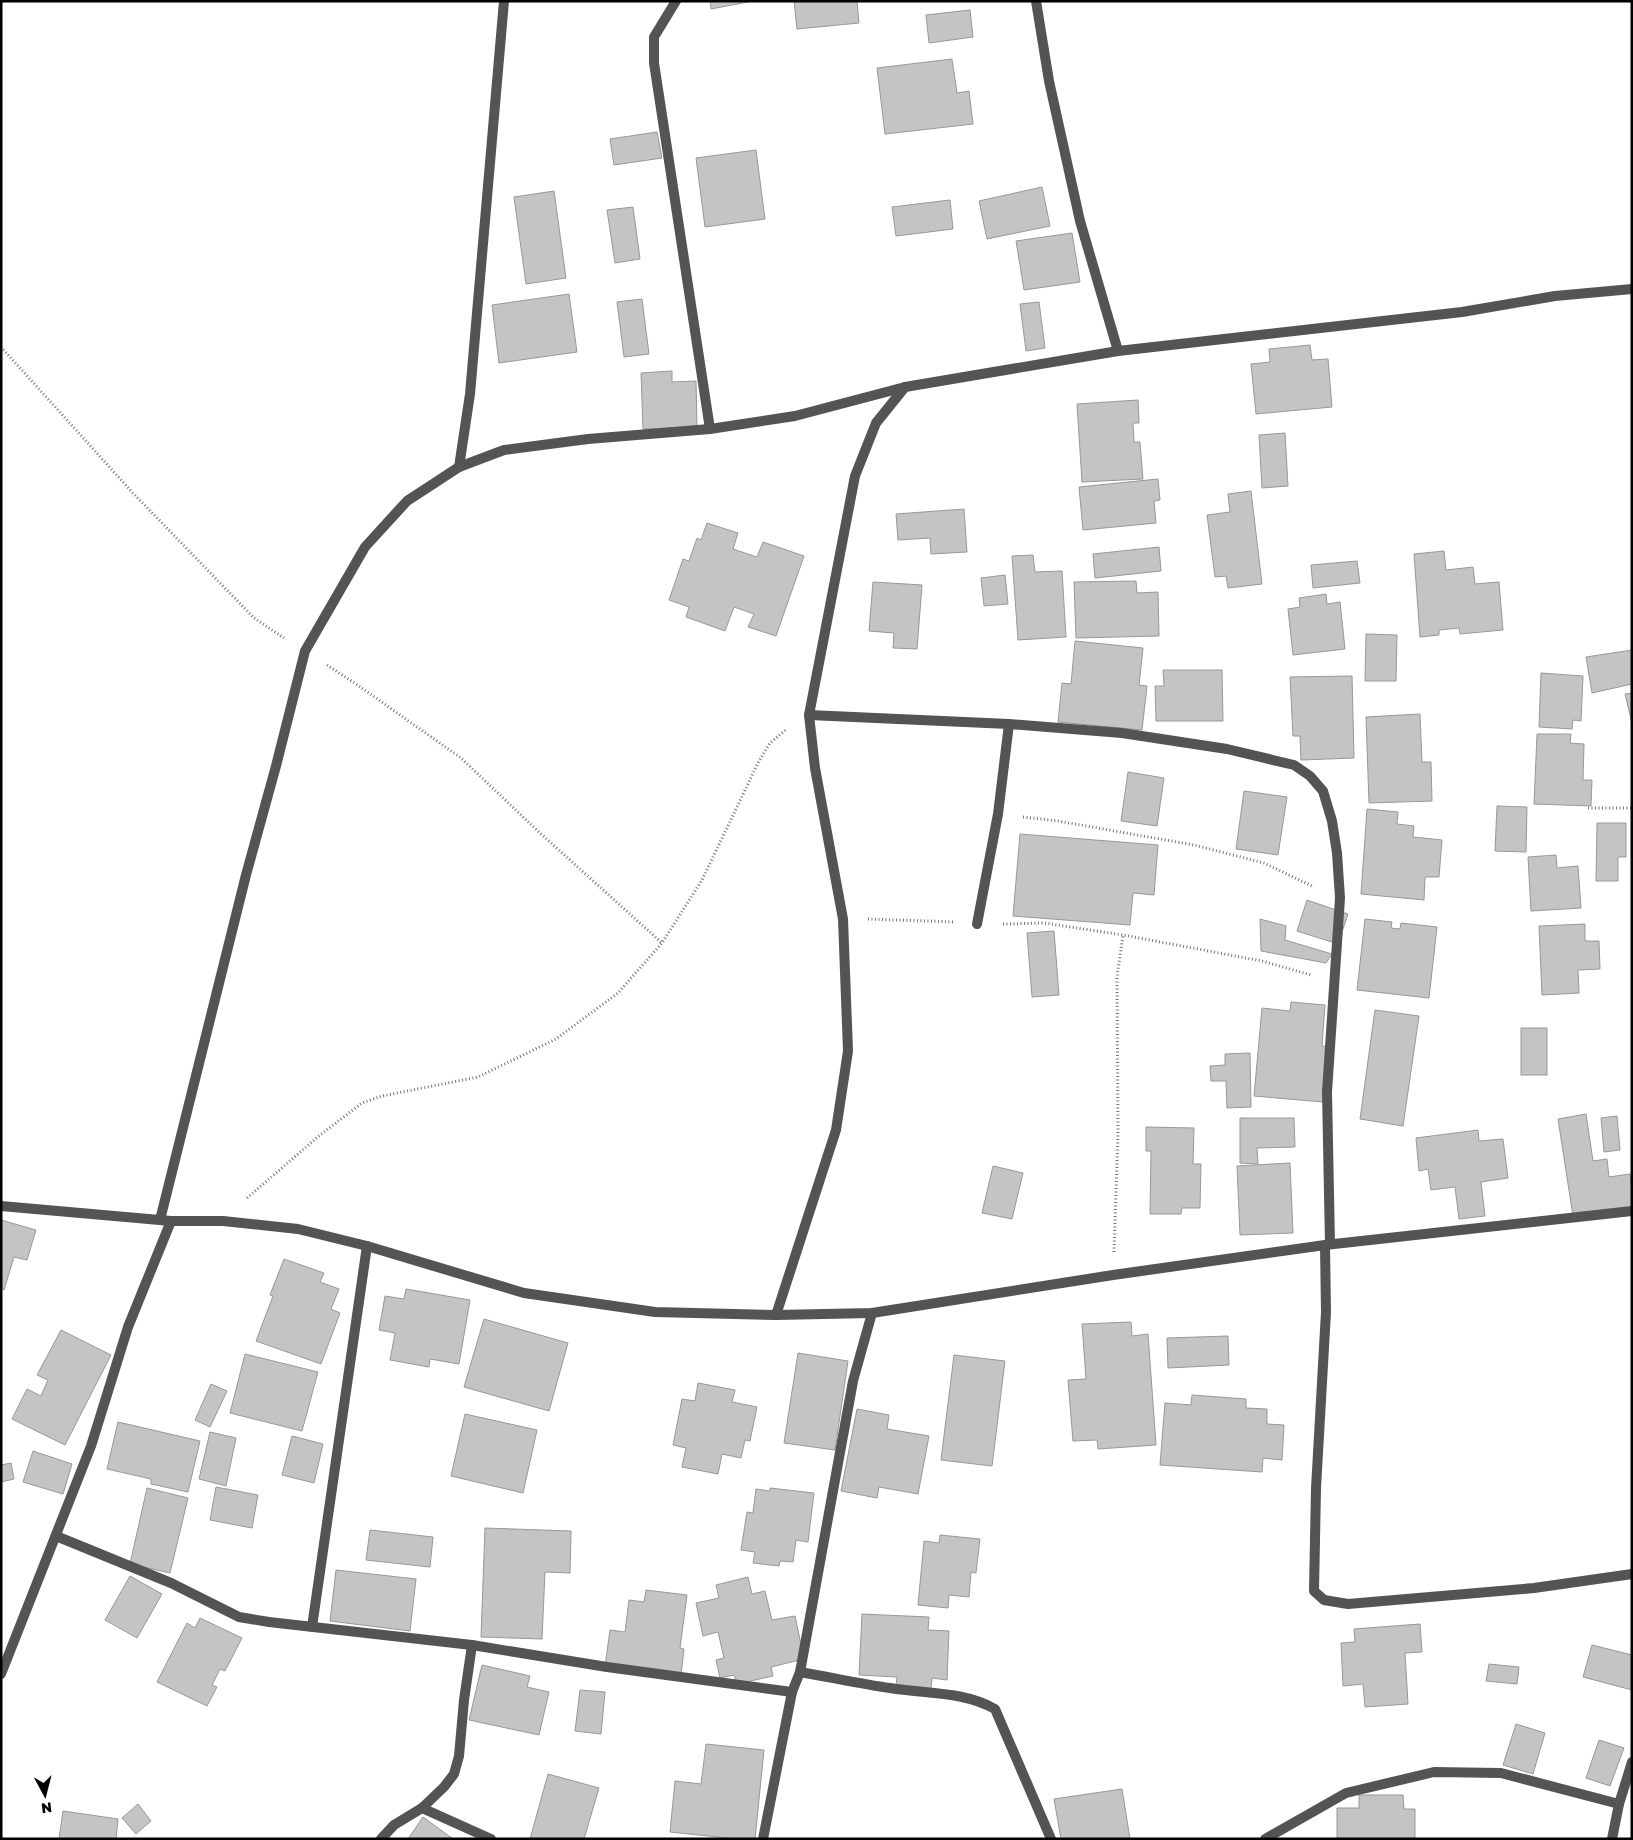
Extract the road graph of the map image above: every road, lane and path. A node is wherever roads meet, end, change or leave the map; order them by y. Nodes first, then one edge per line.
1 (504, 1) edge
2 (676, 1) edge
3 (1036, 1) edge
4 (1632, 289) edge
5 (1, 346) edge
6 (1118, 351) junction
7 (905, 387) junction
8 (710, 429) junction
9 (459, 467) junction
10 (305, 651) junction
11 (809, 715) junction
12 (1009, 724) junction
13 (1588, 808) dead end
14 (1632, 808) edge
15 (998, 814) junction
16 (1340, 898) junction
17 (843, 919) junction
18 (977, 924) junction
19 (1123, 935) junction
20 (662, 943) junction
21 (1333, 982) junction
22 (1, 1206) edge
23 (1632, 1211) edge
24 (165, 1220) junction
25 (223, 1220) junction
26 (1328, 1245) junction
27 (367, 1246) junction
28 (1113, 1275) junction
29 (872, 1313) junction
30 (776, 1315) junction
31 (56, 1536) junction
32 (1632, 1574) edge
33 (312, 1627) junction
34 (472, 1645) junction
35 (800, 1672) junction
36 (1, 1674) edge
37 (792, 1692) junction
38 (1632, 1762) edge
39 (1619, 1804) junction
40 (422, 1808) junction
41 (381, 1839) edge
42 (490, 1839) edge
43 (763, 1839) edge
44 (1050, 1839) edge
45 (1265, 1839) edge
46 (1612, 1839) edge

1 - 9 street
2 - 8 street
3 - 6 street
4 - 6 street
5 - 10 path
6 - 7 street
7 - 8 street
7 - 11 street
8 - 9 street
9 - 10 street
10 - 20 path
10 - 24 street
11 - 12 street
11 - 17 street
11 - 20 path
12 - 15 street
12 - 16 street
13 - 14 path
15 - 16 path
15 - 18 street
16 - 21 street
17 - 18 path
17 - 30 street
18 - 19 path
19 - 21 path
19 - 28 path
20 - 25 path
21 - 26 street
22 - 24 street
23 - 26 street
24 - 25 street
24 - 31 street
25 - 27 street
26 - 28 street
26 - 32 street
27 - 30 street
27 - 33 street
28 - 29 street
29 - 30 street
29 - 35 street
31 - 33 street
31 - 36 street
33 - 34 street
34 - 37 street
34 - 40 street
35 - 37 street
35 - 44 street
37 - 43 street
38 - 39 street
39 - 45 street
39 - 46 street
40 - 41 street
40 - 42 street

